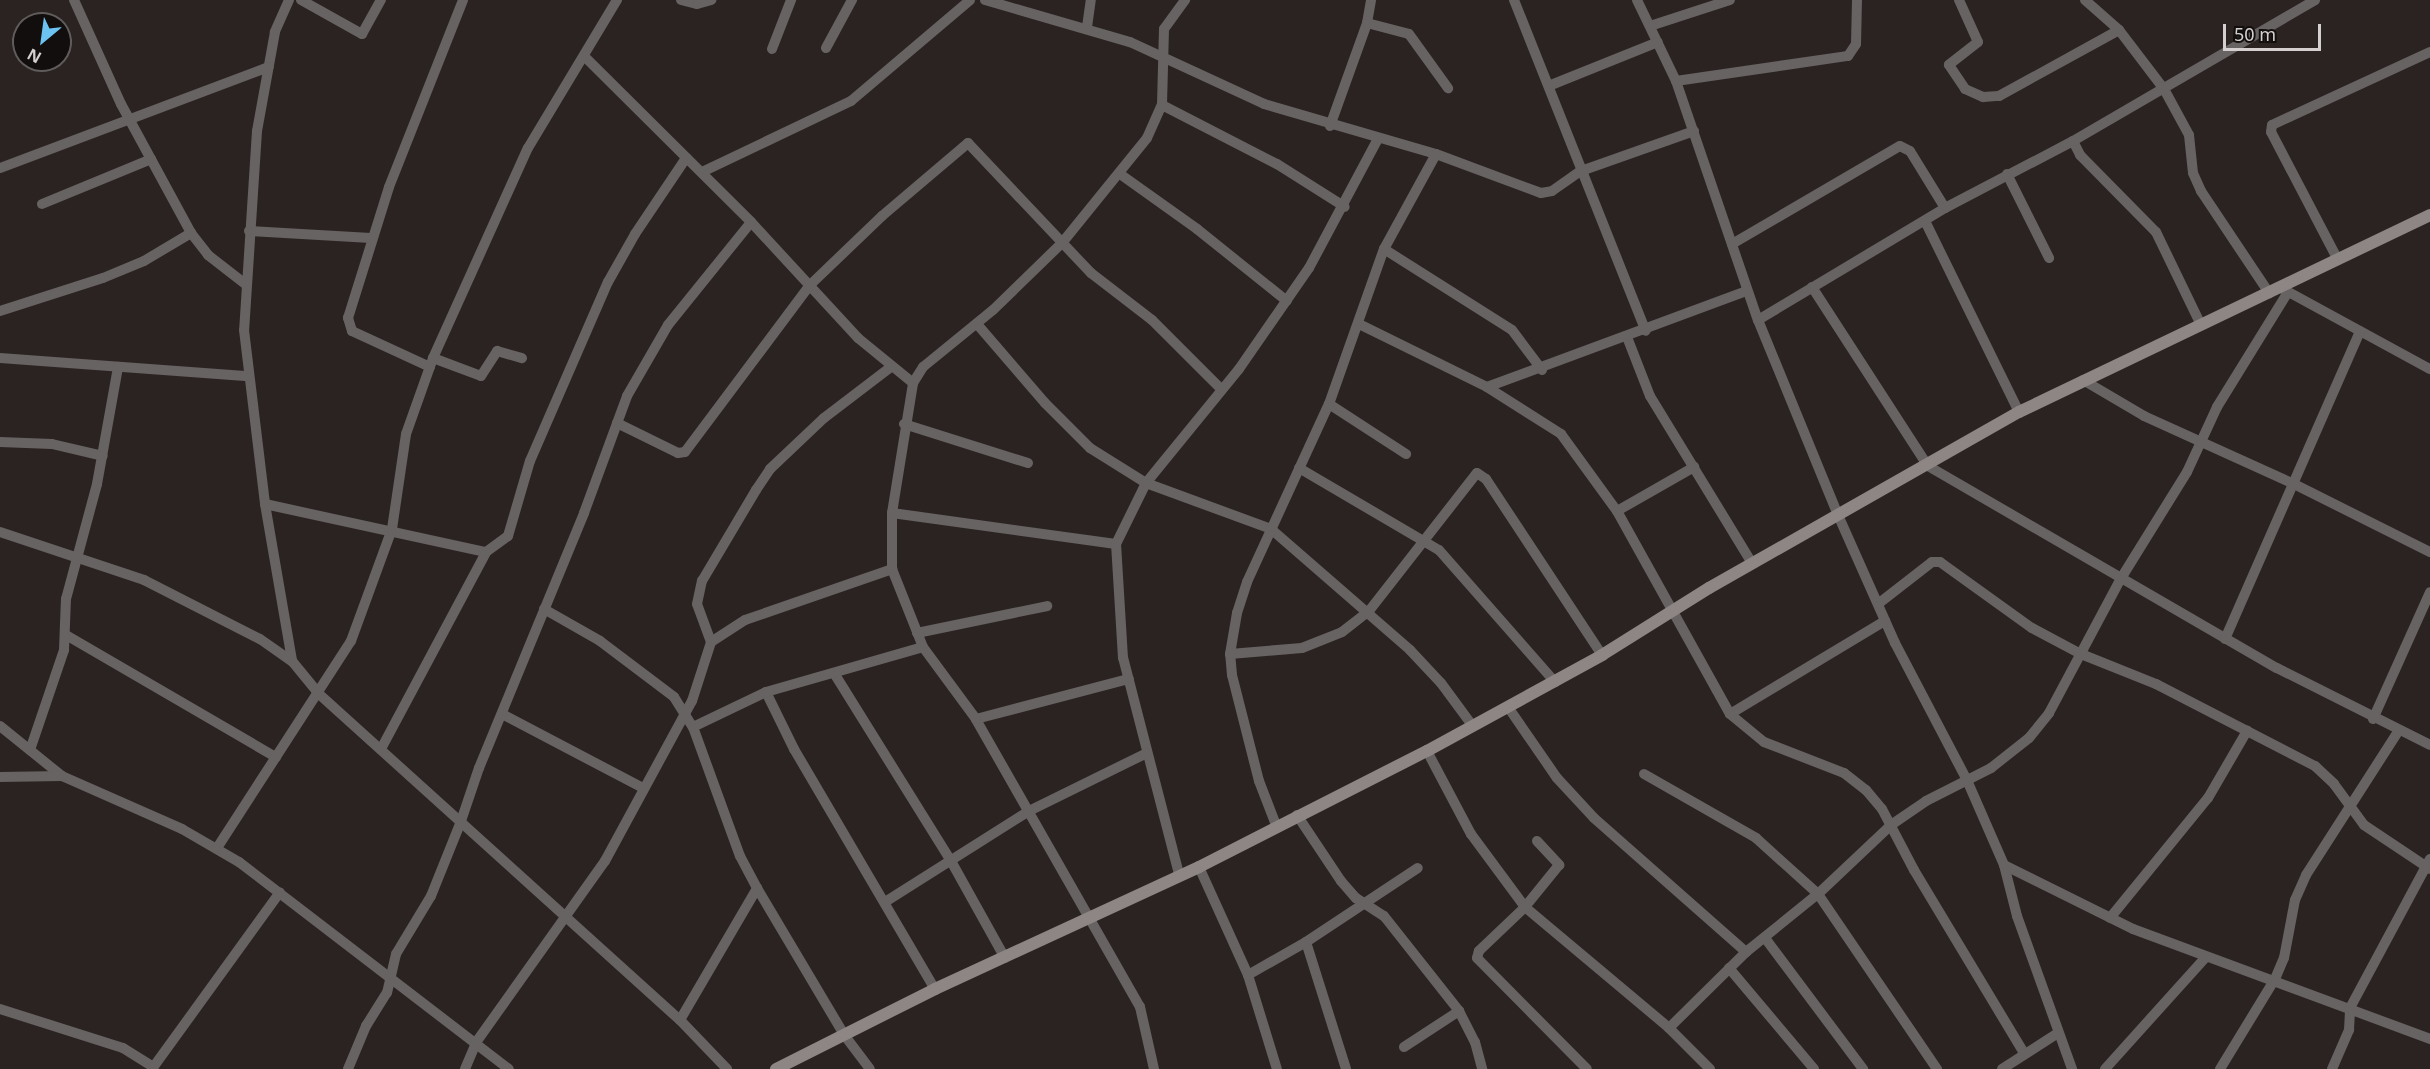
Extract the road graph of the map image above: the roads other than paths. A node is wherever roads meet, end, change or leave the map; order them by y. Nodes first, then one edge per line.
1 (74, 0) edge
2 (289, 0) edge
3 (301, 0) edge
4 (381, 0) edge
5 (463, 0) edge
6 (617, 0) edge
7 (681, 0) edge
8 (711, 0) edge
9 (790, 0) edge
10 (852, 0) edge
11 (970, 0) edge
12 (985, 0) edge
13 (1091, 0) edge
14 (1185, 0) edge
15 (1371, 0) edge
16 (1514, 0) edge
17 (1637, 0) edge
18 (1730, 0) edge
19 (1857, 0) edge
20 (1959, 0) edge
21 (2085, 0) edge
22 (2315, 0) edge
23 (1367, 23) junction
24 (1650, 26) junction
25 (1087, 27) junction
26 (2119, 30) junction
27 (1658, 42) junction
28 (826, 48) dead end
29 (772, 49) dead end
30 (2430, 52) edge
31 (585, 57) junction
32 (1166, 60) junction
33 (269, 67) junction
34 (1676, 81) junction
35 (1551, 84) junction
36 (1449, 88) dead end
37 (2164, 89) junction
38 (1162, 105) junction
39 (130, 121) junction
40 (1330, 126) junction
41 (1694, 131) junction
42 (1378, 139) junction
43 (2073, 141) junction
44 (1436, 154) junction
45 (686, 158) junction
46 (151, 159) junction
47 (0, 168) edge
48 (1581, 171) junction
49 (702, 172) junction
50 (1120, 174) junction
51 (2007, 174) junction
52 (42, 204) dead end
53 (1345, 207) junction
54 (1945, 208) junction
55 (2430, 215) edge
56 (1926, 221) junction
57 (751, 222) junction
58 (249, 231) junction
59 (191, 233) junction
60 (371, 238) junction
61 (1062, 243) junction
62 (1732, 244) junction
63 (1384, 249) junction
64 (2049, 258) dead end
65 (2338, 260) junction
66 (244, 283) junction
67 (808, 286) junction
68 (1812, 288) junction
69 (1748, 291) junction
70 (2279, 291) junction
71 (1287, 301) junction
72 (0, 311) edge
73 (1758, 320) junction
74 (977, 324) junction
75 (1359, 324) junction
76 (2200, 324) junction
77 (2360, 331) junction
78 (1646, 332) junction
79 (1627, 338) junction
80 (0, 358) edge
81 (522, 358) dead end
82 (431, 362) junction
83 (118, 367) junction
84 (891, 367) junction
85 (2430, 369) edge
86 (1542, 370) junction
87 (248, 376) junction
88 (2083, 380) junction
89 (913, 382) junction
90 (1487, 387) junction
91 (1221, 389) junction
92 (1329, 404) junction
93 (2019, 412) junction
94 (617, 423) junction
95 (904, 424) junction
96 (0, 442) edge
97 (2202, 442) junction
98 (1406, 453) dead end
99 (103, 456) junction
100 (1028, 463) dead end
101 (1928, 466) junction
102 (1694, 467) junction
103 (1299, 468) junction
104 (1146, 483) junction
105 (2294, 484) junction
106 (265, 504) junction
107 (1617, 512) junction
108 (892, 513) junction
109 (1838, 515) junction
110 (392, 529) junction
111 (1271, 529) junction
112 (0, 532) edge
113 (1423, 538) junction
114 (1116, 544) junction
115 (486, 552) junction
116 (2430, 552) edge
117 (77, 556) junction
118 (1752, 563) junction
119 (892, 569) junction
120 (2120, 580) junction
121 (2430, 592) edge
122 (1878, 604) junction
123 (1047, 606) dead end
124 (544, 609) junction
125 (1369, 611) junction
126 (1672, 611) junction
127 (1885, 621) junction
128 (917, 633) junction
129 (66, 635) junction
130 (2224, 639) junction
131 (711, 642) junction
132 (923, 646) junction
133 (1230, 654) junction
134 (2081, 654) junction
135 (1602, 655) junction
136 (292, 661) junction
137 (834, 673) junction
138 (1129, 679) junction
139 (1555, 682) junction
140 (766, 692) junction
141 (319, 694) junction
142 (1508, 707) junction
143 (686, 713) junction
144 (502, 714) junction
145 (1730, 714) junction
146 (976, 719) junction
147 (2373, 719) junction
148 (1472, 725) junction
149 (0, 726) edge
150 (693, 727) junction
151 (2399, 730) junction
152 (2247, 731) junction
153 (2430, 746) edge
154 (381, 749) junction
155 (30, 750) junction
156 (1427, 751) junction
157 (1147, 753) junction
158 (276, 757) junction
159 (1644, 774) dead end
160 (62, 776) junction
161 (0, 777) edge
162 (1966, 778) junction
163 (643, 788) junction
164 (2348, 806) junction
165 (1029, 811) junction
166 (1297, 815) junction
167 (460, 824) junction
168 (1276, 825) junction
169 (1891, 825) junction
170 (1537, 841) dead end
171 (217, 848) junction
172 (951, 861) junction
173 (2004, 865) junction
174 (2428, 865) edge
175 (1199, 867) junction
176 (1418, 868) dead end
177 (1179, 874) junction
178 (757, 888) junction
179 (280, 892) junction
180 (1818, 894) junction
181 (885, 902) junction
182 (1362, 902) junction
183 (1525, 907) junction
184 (1088, 918) junction
185 (2110, 918) junction
186 (567, 920) junction
187 (1765, 938) junction
188 (1306, 942) junction
189 (1746, 952) junction
190 (2206, 957) junction
191 (1005, 958) junction
192 (1729, 968) junction
193 (1248, 975) junction
194 (391, 976) junction
195 (2275, 979) junction
196 (935, 989) junction
197 (2350, 1008) junction
198 (0, 1010) edge
199 (1460, 1011) junction
200 (680, 1020) junction
201 (1670, 1028) junction
202 (2058, 1033) junction
203 (845, 1036) junction
204 (2430, 1039) edge
205 (477, 1041) junction
206 (1404, 1047) dead end
207 (2024, 1053) junction
208 (152, 1068) edge
209 (348, 1069) edge
210 (465, 1069) edge
211 (510, 1069) edge
212 (727, 1069) edge
213 (776, 1069) edge
214 (870, 1069) edge
215 (1154, 1069) edge
216 (1277, 1069) edge
217 (1346, 1069) edge
218 (1482, 1069) edge
219 (1587, 1069) edge
220 (1710, 1069) edge
221 (1814, 1069) edge
222 (1863, 1069) edge
223 (1937, 1069) edge
224 (2002, 1069) edge
225 (2072, 1069) edge
226 (2105, 1069) edge
227 (2220, 1069) edge
228 (2332, 1069) edge

1 - 39 street
2 - 33 street
3 - 4 street
5 - 60 street
6 - 31 street
7 - 8 street
9 - 29 street
10 - 28 street
11 - 49 street
12 - 25 street
13 - 25 street
14 - 32 street
15 - 23 street
16 - 35 street
17 - 24 street
18 - 24 street
19 - 34 street
20 - 26 street
21 - 26 street
22 - 37 street
23 - 36 street
23 - 40 street
24 - 27 street
25 - 32 street
26 - 37 street
27 - 34 street
27 - 35 street
30 - 65 street
31 - 45 street
31 - 82 street
32 - 38 street
32 - 40 street
33 - 39 street
33 - 58 street
34 - 41 street
35 - 48 street
37 - 43 street
37 - 70 street
38 - 50 street
38 - 53 street
39 - 46 street
39 - 47 street
40 - 42 street
41 - 48 street
41 - 62 street
42 - 44 street
42 - 53 street
43 - 51 street
43 - 76 street
44 - 48 street
44 - 63 street
45 - 49 street
45 - 115 street
46 - 52 street
46 - 59 street
48 - 78 street
49 - 57 street
50 - 61 street
50 - 71 street
51 - 54 street
51 - 64 street
53 - 71 street
54 - 56 street
54 - 62 street
55 - 65 street
56 - 68 street
56 - 93 street
57 - 67 street
57 - 94 street
58 - 60 street
58 - 66 street
59 - 66 street
59 - 72 street
60 - 82 street
61 - 67 street
61 - 74 street
61 - 91 street
62 - 69 street
63 - 75 street
63 - 86 street
65 - 70 street
66 - 87 street
67 - 84 street
67 - 94 street
68 - 73 street
68 - 101 street
69 - 73 street
69 - 78 street
70 - 76 street
70 - 77 street
70 - 97 street
71 - 91 street
73 - 109 street
74 - 89 street
74 - 104 street
75 - 90 street
75 - 92 street
76 - 88 street
77 - 85 street
77 - 105 street
78 - 79 street
79 - 86 street
79 - 102 street
80 - 83 street
81 - 82 street
82 - 110 street
83 - 87 street
83 - 99 street
84 - 89 street
84 - 131 street
86 - 90 street
87 - 106 street
88 - 93 street
88 - 97 street
89 - 95 street
90 - 107 street
91 - 104 street
92 - 98 street
92 - 103 street
93 - 101 street
94 - 124 street
95 - 100 street
95 - 108 street
96 - 99 street
97 - 105 street
97 - 120 street
99 - 117 street
101 - 109 street
101 - 120 street
102 - 107 street
102 - 118 street
103 - 111 street
103 - 113 street
104 - 111 street
104 - 114 street
105 - 116 street
105 - 130 street
106 - 110 street
106 - 136 street
107 - 126 street
108 - 114 street
108 - 119 street
109 - 118 street
109 - 122 street
110 - 115 street
110 - 141 street
111 - 125 street
111 - 133 street
112 - 117 street
113 - 125 street
113 - 135 street
113 - 139 street
114 - 138 street
115 - 154 street
117 - 129 street
117 - 136 street
118 - 126 street
119 - 128 street
119 - 131 street
120 - 130 street
120 - 134 street
121 - 147 street
122 - 127 street
122 - 134 street
123 - 128 street
124 - 143 street
124 - 144 street
125 - 133 street
125 - 148 street
126 - 135 street
126 - 145 street
127 - 145 street
127 - 162 street
128 - 132 street
129 - 155 street
129 - 158 street
130 - 147 street
131 - 143 street
132 - 137 street
132 - 146 street
133 - 168 street
134 - 152 street
134 - 162 street
135 - 139 street
136 - 141 street
137 - 140 street
137 - 172 street
138 - 146 street
138 - 157 street
139 - 142 street
140 - 150 street
140 - 181 street
141 - 154 street
141 - 158 street
142 - 148 street
142 - 189 street
143 - 150 street
143 - 163 street
144 - 163 street
144 - 167 street
145 - 169 street
146 - 165 street
147 - 151 street
148 - 156 street
149 - 155 street
150 - 178 street
151 - 153 street
151 - 164 street
152 - 164 street
152 - 185 street
154 - 167 street
155 - 160 street
156 - 166 street
156 - 183 street
157 - 165 street
157 - 177 street
158 - 171 street
159 - 180 street
160 - 161 street
160 - 171 street
162 - 169 street
162 - 173 street
163 - 186 street
164 - 174 street
164 - 195 street
165 - 172 street
165 - 184 street
166 - 168 street
166 - 182 street
167 - 186 street
167 - 194 street
168 - 175 street
169 - 180 street
169 - 207 street
170 - 183 street
171 - 179 street
172 - 181 street
172 - 191 street
173 - 185 street
173 - 202 street
174 - 197 street
175 - 177 street
175 - 193 street
176 - 182 street
177 - 184 street
178 - 200 street
178 - 203 street
179 - 194 street
179 - 208 street
180 - 187 street
180 - 223 street
181 - 196 street
182 - 188 street
182 - 199 street
183 - 201 street
183 - 219 street
184 - 191 street
184 - 215 street
185 - 190 street
186 - 200 street
186 - 205 street
187 - 189 street
187 - 222 street
188 - 193 street
188 - 217 street
189 - 192 street
190 - 195 street
190 - 226 street
191 - 196 street
192 - 201 street
192 - 221 street
193 - 216 street
194 - 205 street
194 - 209 street
195 - 197 street
195 - 227 street
196 - 203 street
197 - 204 street
197 - 228 street
198 - 208 street
199 - 206 street
199 - 218 street
200 - 212 street
201 - 220 street
202 - 207 street
202 - 225 street
203 - 213 street
203 - 214 street
205 - 210 street
205 - 211 street
207 - 224 street

